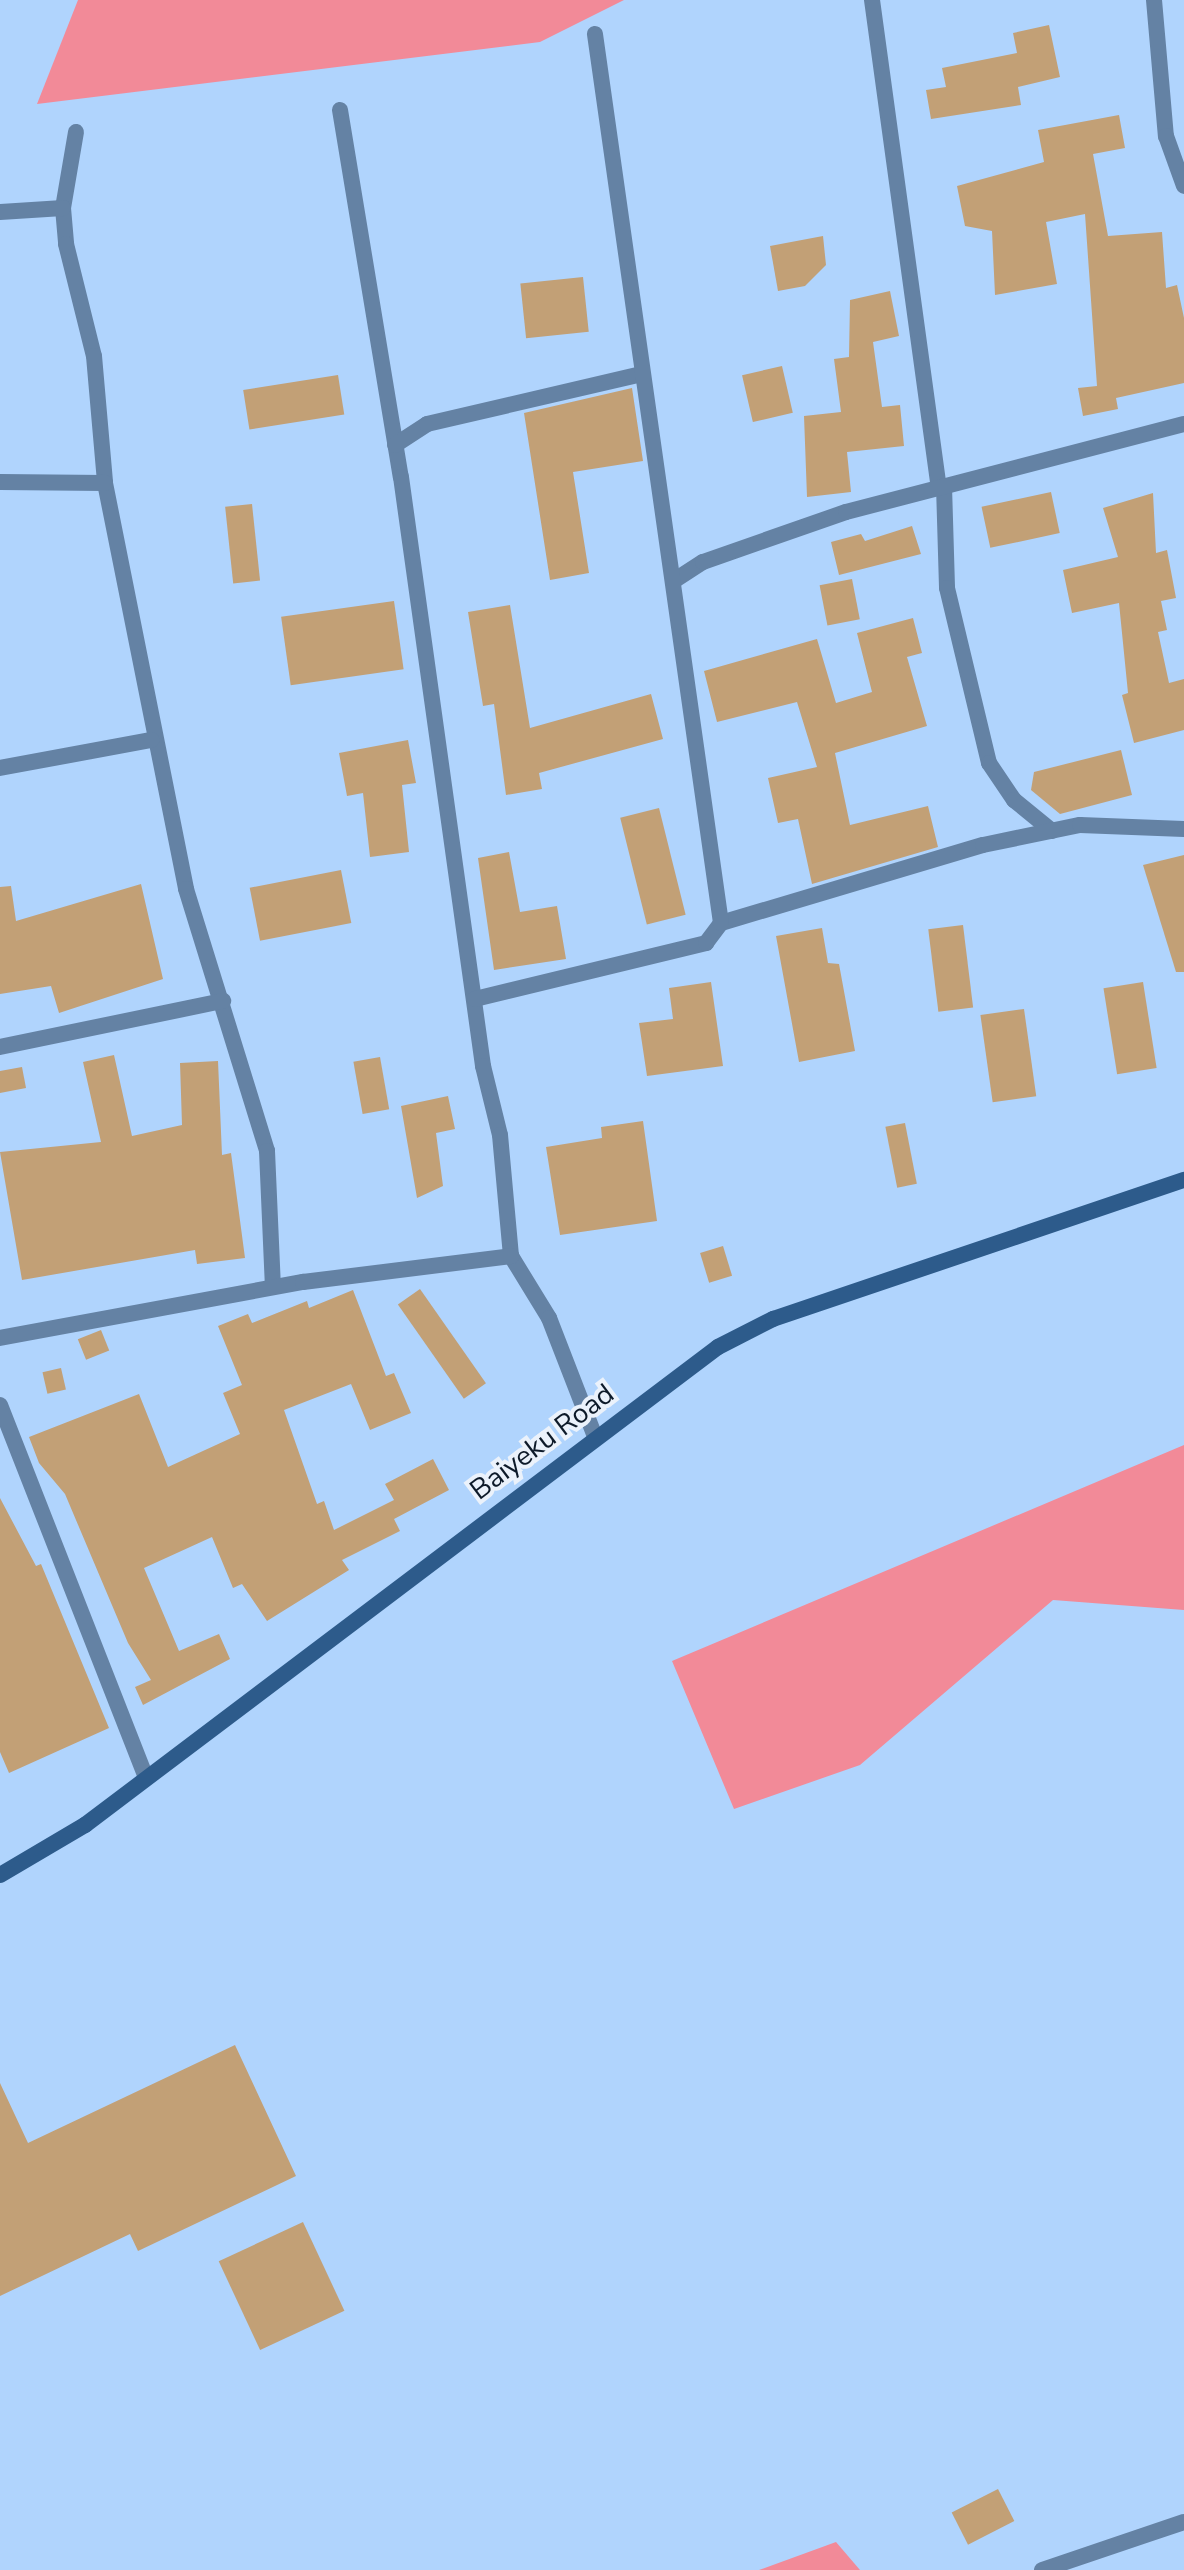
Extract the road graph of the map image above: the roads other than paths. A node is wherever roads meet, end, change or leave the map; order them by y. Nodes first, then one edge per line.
1 (872, 0) edge
2 (1154, 0) edge
3 (595, 34) dead end
4 (340, 110) dead end
5 (76, 132) dead end
6 (1184, 186) edge
7 (63, 208) junction
8 (0, 212) edge
9 (642, 374) junction
10 (1184, 424) edge
11 (395, 445) junction
12 (0, 482) edge
13 (105, 483) junction
14 (941, 487) junction
15 (671, 556) junction
16 (703, 562) junction
17 (675, 580) junction
18 (151, 740) junction
19 (0, 768) edge
20 (1184, 829) edge
21 (1052, 831) junction
22 (721, 923) junction
23 (475, 999) junction
24 (223, 1001) junction
25 (0, 1047) edge
26 (1184, 1180) edge
27 (511, 1256) junction
28 (273, 1287) junction
29 (0, 1338) edge
30 (0, 1405) edge
31 (594, 1434) junction
32 (146, 1777) junction
33 (0, 1875) edge
34 (1184, 2522) edge
35 (1042, 2570) edge

1 - 14 street
2 - 6 street
3 - 9 street
4 - 11 street
5 - 7 street
7 - 8 street
7 - 13 street
9 - 11 street
9 - 15 street
10 - 14 street
11 - 23 street
12 - 13 street
13 - 18 street
14 - 16 street
14 - 21 street
15 - 16 street
15 - 17 street
16 - 17 street
17 - 22 street
18 - 19 street
18 - 24 street
20 - 21 street
21 - 22 street
22 - 23 street
23 - 27 street
24 - 25 street
24 - 28 street
26 - 31 main road, Baiyeku Road
27 - 28 street
27 - 31 street
28 - 29 street
30 - 32 street
31 - 32 main road, Baiyeku Road
32 - 33 main road, Baiyeku Road
34 - 35 street

